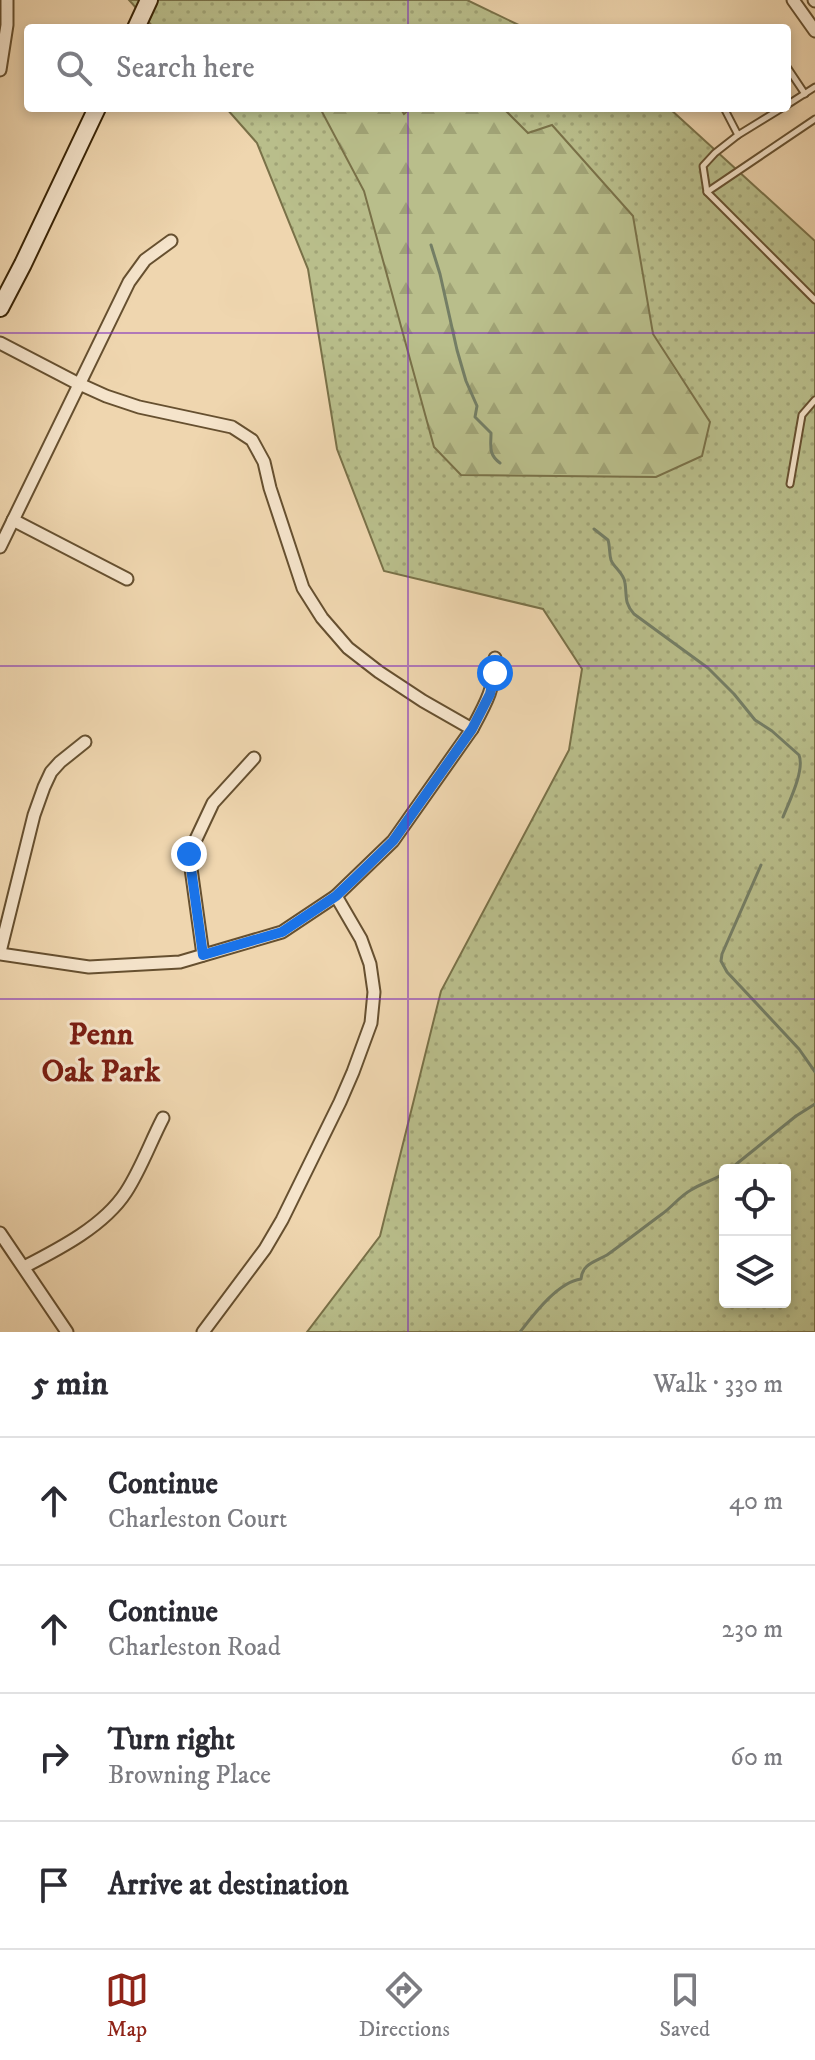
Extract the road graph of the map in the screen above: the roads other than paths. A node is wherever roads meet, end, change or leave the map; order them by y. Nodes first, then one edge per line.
1 (7, 0) edge
2 (149, 0) edge
3 (793, 0) edge
4 (138, 24) edge
5 (814, 28) edge
6 (0, 70) edge
7 (791, 73) edge
8 (815, 87) edge
9 (805, 94) junction
10 (791, 103) edge
11 (95, 112) edge
12 (726, 112) edge
13 (775, 112) edge
14 (815, 119) edge
15 (738, 135) junction
16 (707, 192) junction
17 (171, 241) dead end
18 (815, 300) edge
19 (0, 308) edge
20 (0, 343) edge
21 (80, 384) junction
22 (815, 400) edge
23 (790, 484) dead end
24 (13, 520) junction
25 (0, 547) edge
26 (127, 579) dead end
27 (495, 658) dead end
28 (472, 729) junction
29 (85, 742) dead end
30 (254, 758) dead end
31 (336, 896) junction
32 (0, 953) edge
33 (203, 955) junction
34 (163, 1118) dead end
35 (0, 1233) edge
36 (24, 1267) junction
37 (67, 1332) edge
38 (203, 1332) edge

1 - 6 street
2 - 4 main road
3 - 5 street
7 - 9 lane
8 - 9 lane
9 - 10 lane
11 - 19 main road
12 - 15 lane
13 - 15 lane
14 - 16 lane
15 - 16 lane
16 - 18 lane
17 - 21 street
20 - 21 street
21 - 24 street
21 - 28 street
22 - 23 lane
24 - 25 street
24 - 26 street
27 - 28 street
28 - 31 street
29 - 32 street
30 - 33 street
31 - 33 street
31 - 38 street
32 - 33 street
34 - 36 street
35 - 36 street
36 - 37 street

